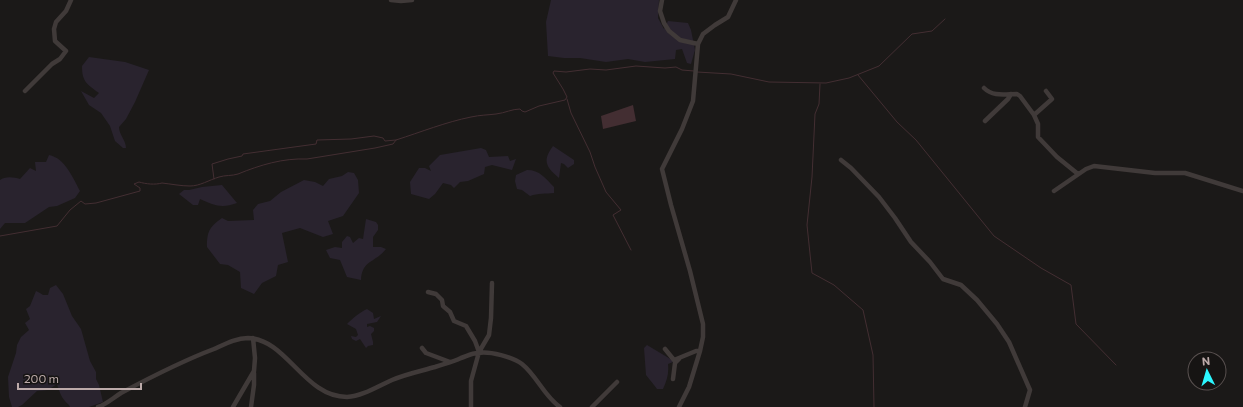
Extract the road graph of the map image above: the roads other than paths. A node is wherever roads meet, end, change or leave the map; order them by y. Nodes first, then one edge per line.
1 (71, 0) edge
2 (391, 0) edge
3 (412, 0) edge
4 (662, 0) edge
5 (736, 0) edge
6 (698, 44) junction
7 (984, 88) dead end
8 (25, 91) dead end
9 (1046, 91) dead end
10 (1011, 94) junction
11 (1034, 115) junction
12 (985, 121) dead end
13 (841, 160) dead end
14 (1078, 174) junction
15 (1054, 191) dead end
16 (1243, 191) edge
17 (492, 283) dead end
18 (428, 292) dead end
19 (253, 338) junction
20 (422, 348) dead end
21 (665, 349) dead end
22 (700, 351) junction
23 (479, 352) junction
24 (678, 359) junction
25 (450, 362) junction
26 (254, 372) junction
27 (673, 379) dead end
28 (617, 382) dead end
29 (98, 407) edge
30 (233, 407) edge
31 (251, 407) edge
32 (471, 407) edge
33 (560, 407) edge
34 (592, 407) edge
35 (679, 407) edge
36 (1025, 407) edge

1 - 8 street
2 - 3 street
4 - 6 street
5 - 6 street
6 - 22 street
7 - 10 street
9 - 11 street
10 - 11 street
10 - 12 street
11 - 14 street
13 - 36 street
14 - 15 street
14 - 16 street
17 - 23 street
18 - 23 street
19 - 25 street
19 - 26 street
19 - 29 street
20 - 25 street
21 - 24 street
22 - 24 street
22 - 35 street
23 - 25 street
23 - 32 street
23 - 33 street
24 - 27 street
26 - 30 street
26 - 31 street
28 - 34 street

